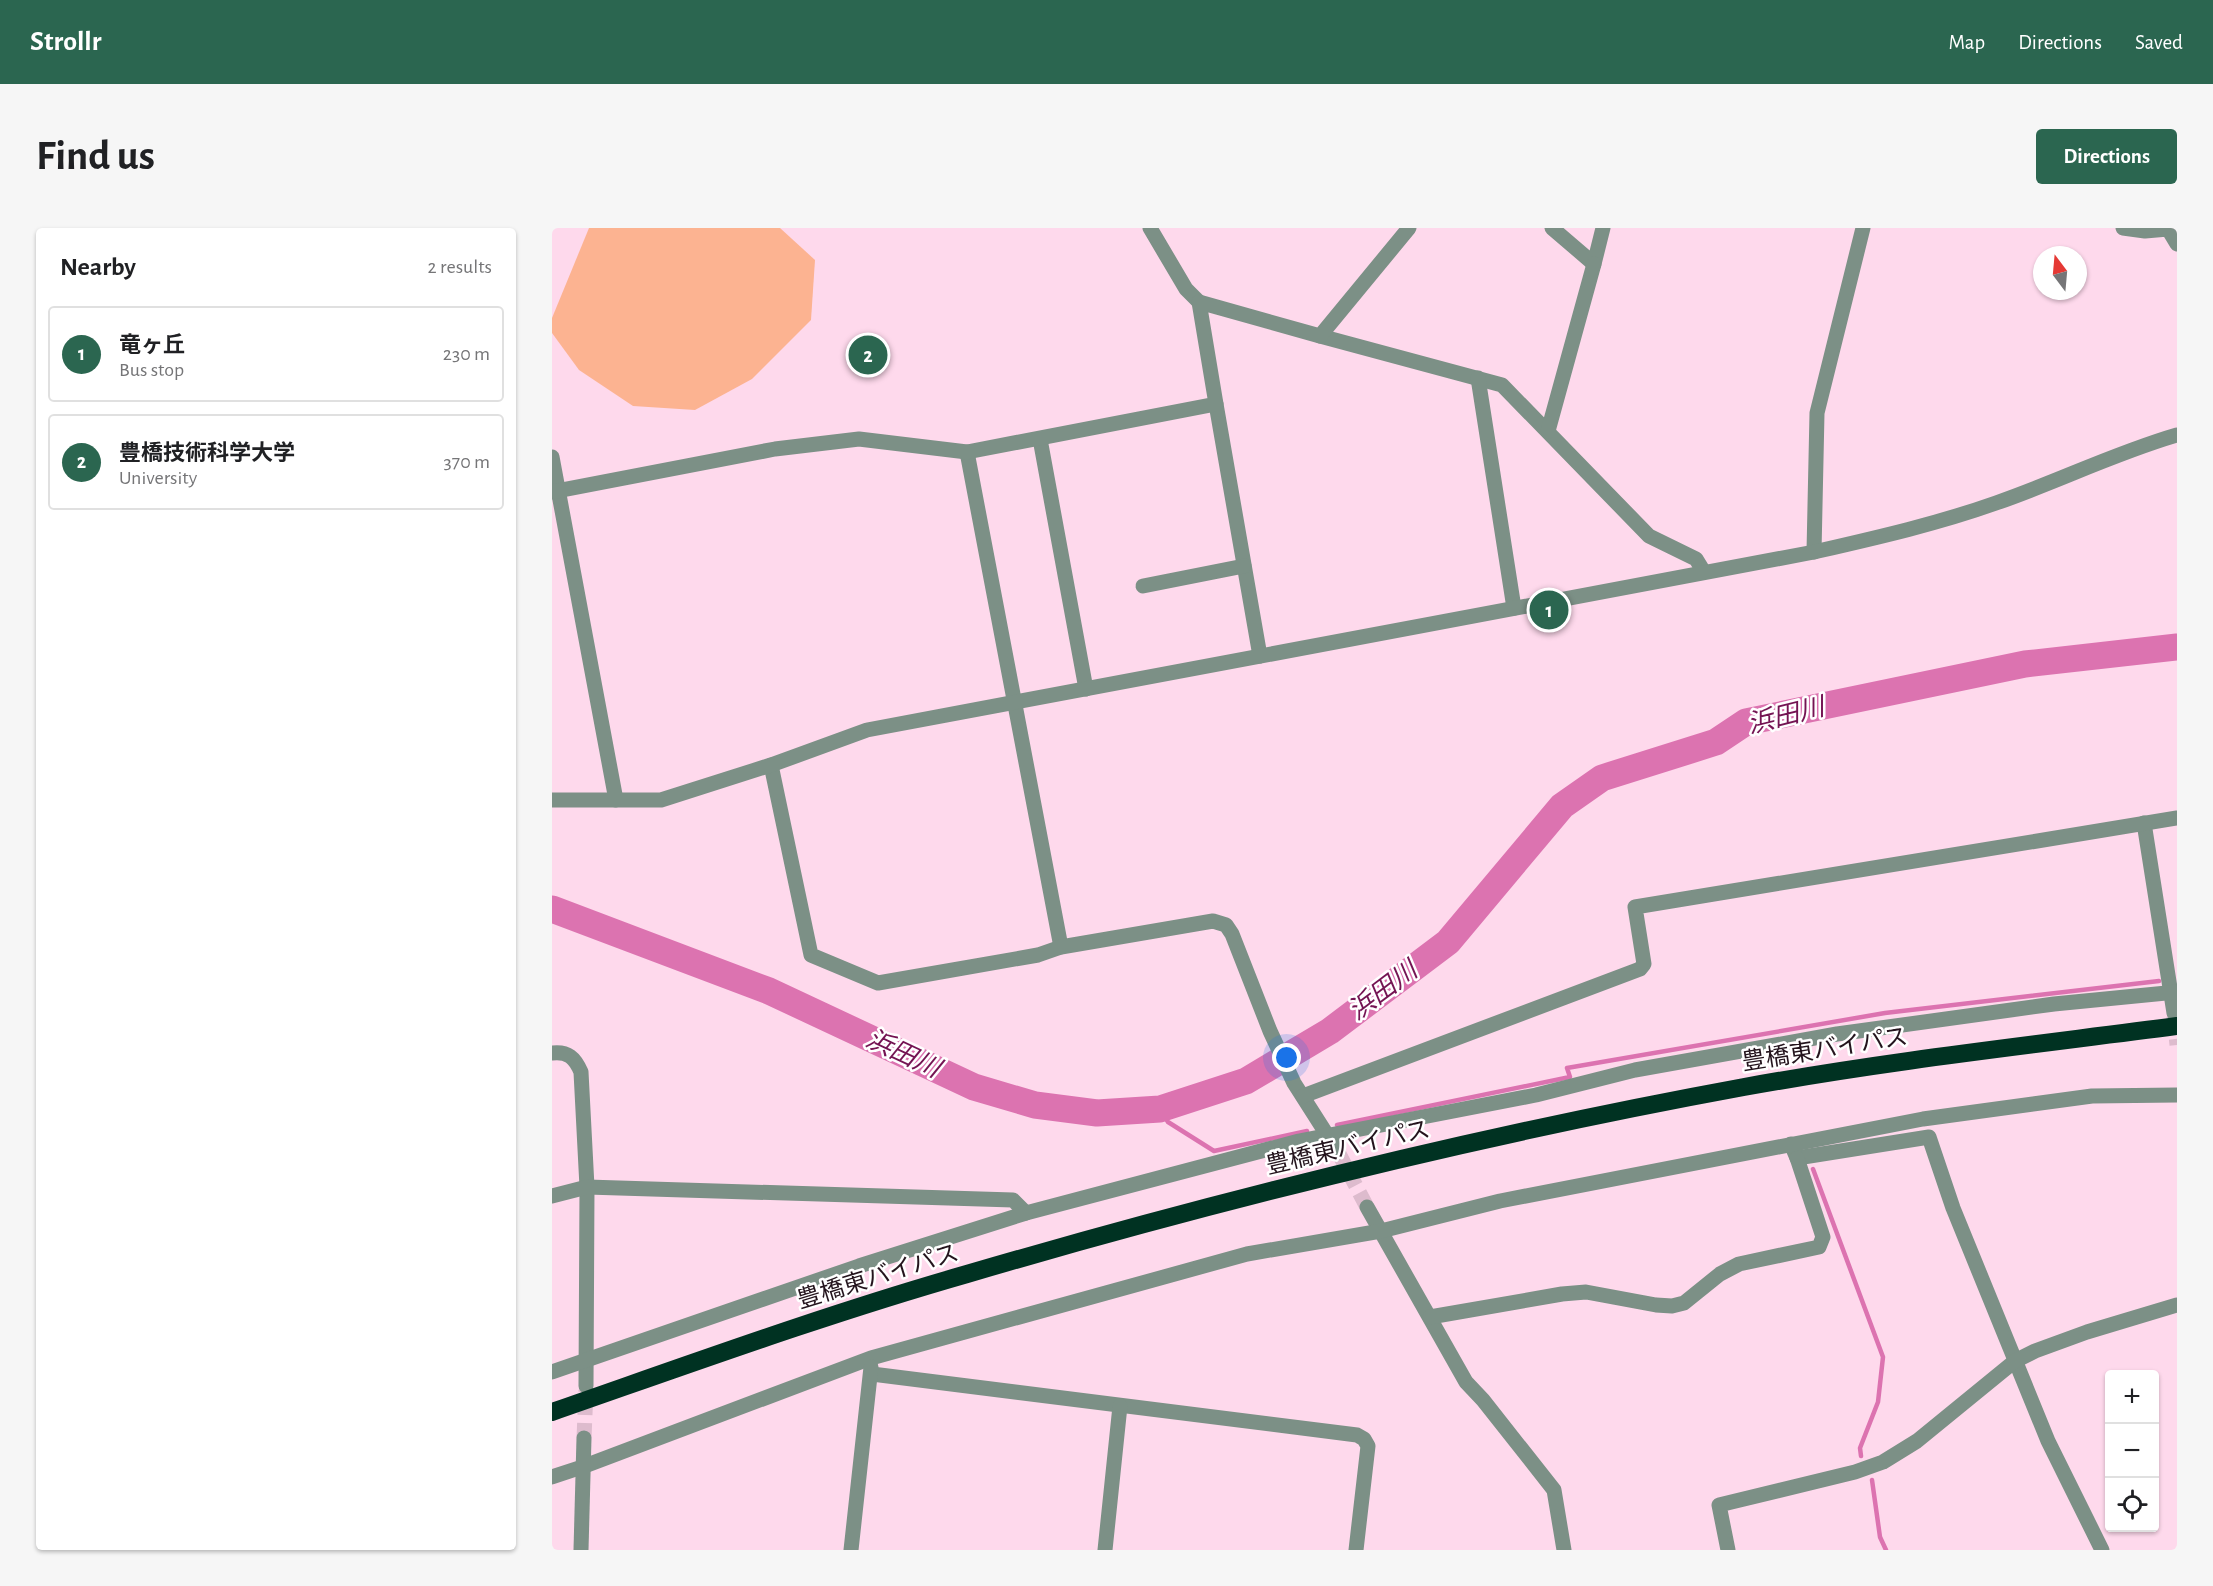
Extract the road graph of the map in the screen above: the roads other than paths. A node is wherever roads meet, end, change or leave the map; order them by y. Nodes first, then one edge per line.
1 (1150, 228) edge
2 (1409, 228) edge
3 (1552, 228) edge
4 (1603, 228) edge
5 (1863, 228) edge
6 (2123, 228) edge
7 (2175, 228) edge
8 (2168, 229) edge
9 (2177, 244) edge
10 (1594, 264) junction
11 (1199, 302) junction
12 (1320, 336) junction
13 (1478, 378) junction
14 (1216, 404) junction
15 (1548, 431) junction
16 (2177, 435) edge
17 (1040, 439) junction
18 (967, 452) junction
19 (552, 456) edge
20 (555, 491) edge
21 (1814, 552) junction
22 (1244, 566) junction
23 (1704, 572) junction
24 (1143, 586) dead end
25 (1514, 609) junction
26 (1260, 656) junction
27 (1086, 689) junction
28 (1015, 703) junction
29 (771, 765) junction
30 (552, 800) edge
31 (616, 800) junction
32 (2177, 818) edge
33 (2144, 824) junction
34 (1062, 947) junction
35 (2174, 993) edge
36 (2173, 1024) edge
37 (552, 1053) edge
38 (1298, 1089) junction
39 (2177, 1095) edge
40 (1328, 1136) junction
41 (1794, 1151) junction
42 (1338, 1152) tunnel mouth
43 (587, 1187) junction
44 (552, 1196) edge
45 (1367, 1207) tunnel mouth
46 (1026, 1213) junction
47 (1381, 1231) junction
48 (2177, 1305) edge
49 (1430, 1317) junction
50 (871, 1358) junction
51 (586, 1360) junction
52 (2015, 1361) junction
53 (552, 1371) edge
54 (872, 1374) junction
55 (586, 1386) tunnel mouth
56 (1120, 1406) junction
57 (552, 1412) edge
58 (584, 1438) tunnel mouth
59 (582, 1467) junction
60 (552, 1477) edge
61 (581, 1550) edge
62 (851, 1550) edge
63 (1105, 1550) edge
64 (1356, 1550) edge
65 (1564, 1550) edge
66 (1728, 1550) edge
67 (2102, 1550) edge

1 - 11 street
2 - 12 street
3 - 10 street
4 - 10 street
5 - 21 street
6 - 8 street
7 - 8 street
8 - 9 street
10 - 15 street
11 - 12 street
11 - 14 street
12 - 13 street
13 - 15 street
13 - 25 street
14 - 17 street
14 - 22 street
15 - 23 street
16 - 21 street
17 - 18 street
17 - 27 street
18 - 20 street
18 - 28 street
19 - 20 street
20 - 31 street
21 - 23 street
22 - 24 street
22 - 26 street
23 - 25 street
25 - 26 street
26 - 27 street
27 - 28 street
28 - 29 street
28 - 34 street
29 - 31 street
29 - 34 street
30 - 31 street
32 - 33 street
33 - 35 street
33 - 38 street
34 - 38 street
35 - 36 street
35 - 40 street
36 - 57 highway, 豊橋東バイパス
37 - 43 street
38 - 40 street
39 - 41 street
40 - 42 street
40 - 46 street
41 - 47 street
41 - 49 street
41 - 52 street
43 - 44 street
43 - 46 street
43 - 51 street
45 - 47 street
46 - 51 street
47 - 49 street
47 - 50 street
48 - 52 street
49 - 65 street
50 - 54 street
50 - 59 street
51 - 53 street
51 - 55 street
52 - 66 street
52 - 67 street
54 - 56 street
54 - 62 street
56 - 63 street
56 - 64 street
58 - 59 street
59 - 60 street
59 - 61 street

